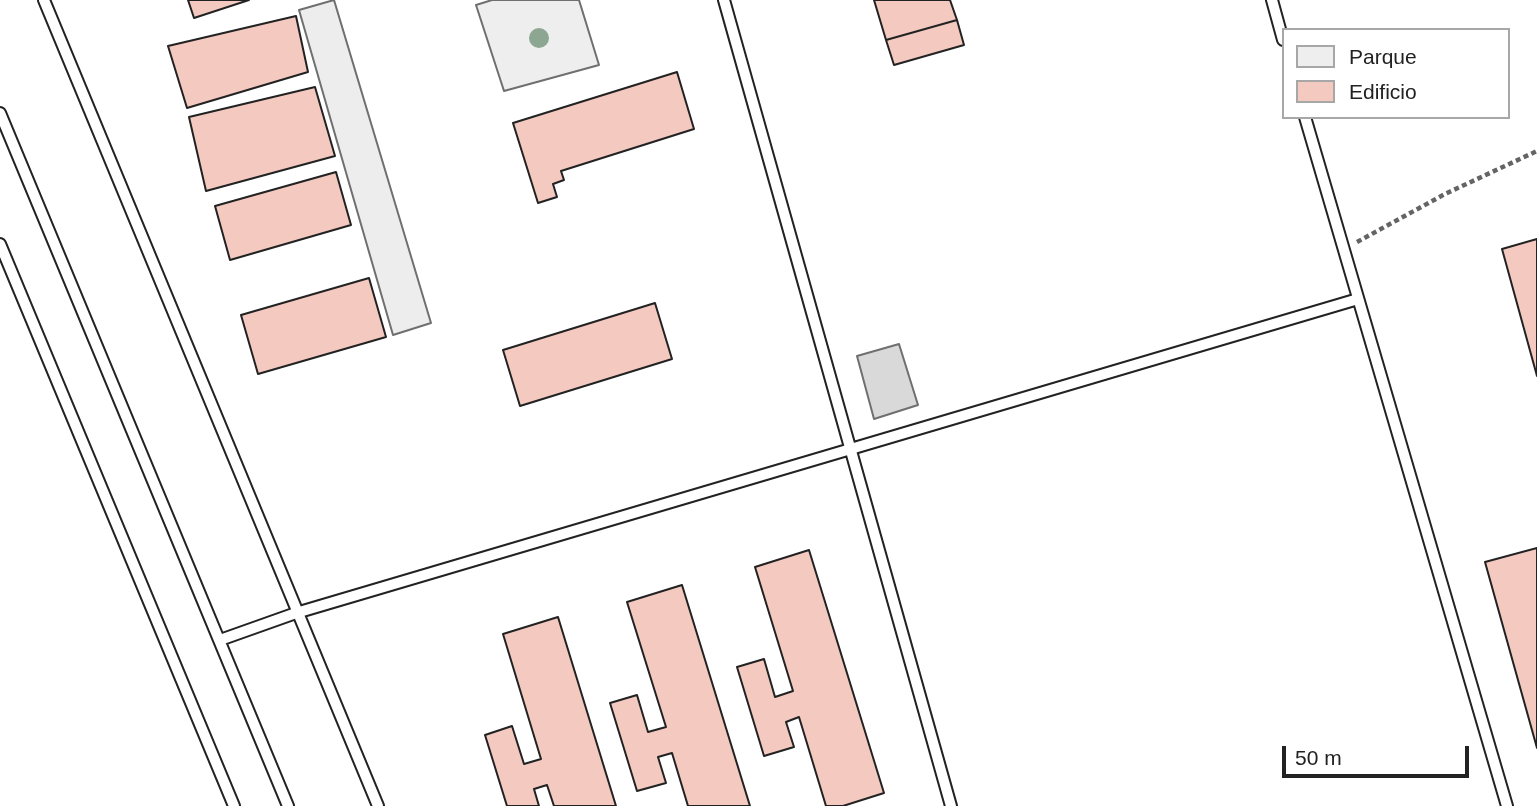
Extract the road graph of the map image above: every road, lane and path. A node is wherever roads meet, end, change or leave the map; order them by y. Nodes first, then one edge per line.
1 (44, 0) edge
2 (724, 0) edge
3 (1272, 0) edge
4 (1282, 36) edge
5 (0, 113) edge
6 (1307, 119) edge
7 (1537, 151) edge
8 (0, 244) edge
9 (1343, 249) junction
10 (1358, 299) junction
11 (852, 451) junction
12 (296, 613) junction
13 (220, 640) junction
14 (233, 806) edge
15 (288, 806) edge
16 (378, 806) edge
17 (951, 806) edge
18 (1507, 806) edge

1 - 12 lane
2 - 11 lane
3 - 4 lane
5 - 13 lane
6 - 9 lane
7 - 9 path
8 - 14 lane
9 - 10 lane
10 - 11 lane
10 - 18 lane
11 - 12 lane
11 - 17 lane
12 - 13 lane
12 - 16 lane
13 - 15 lane

